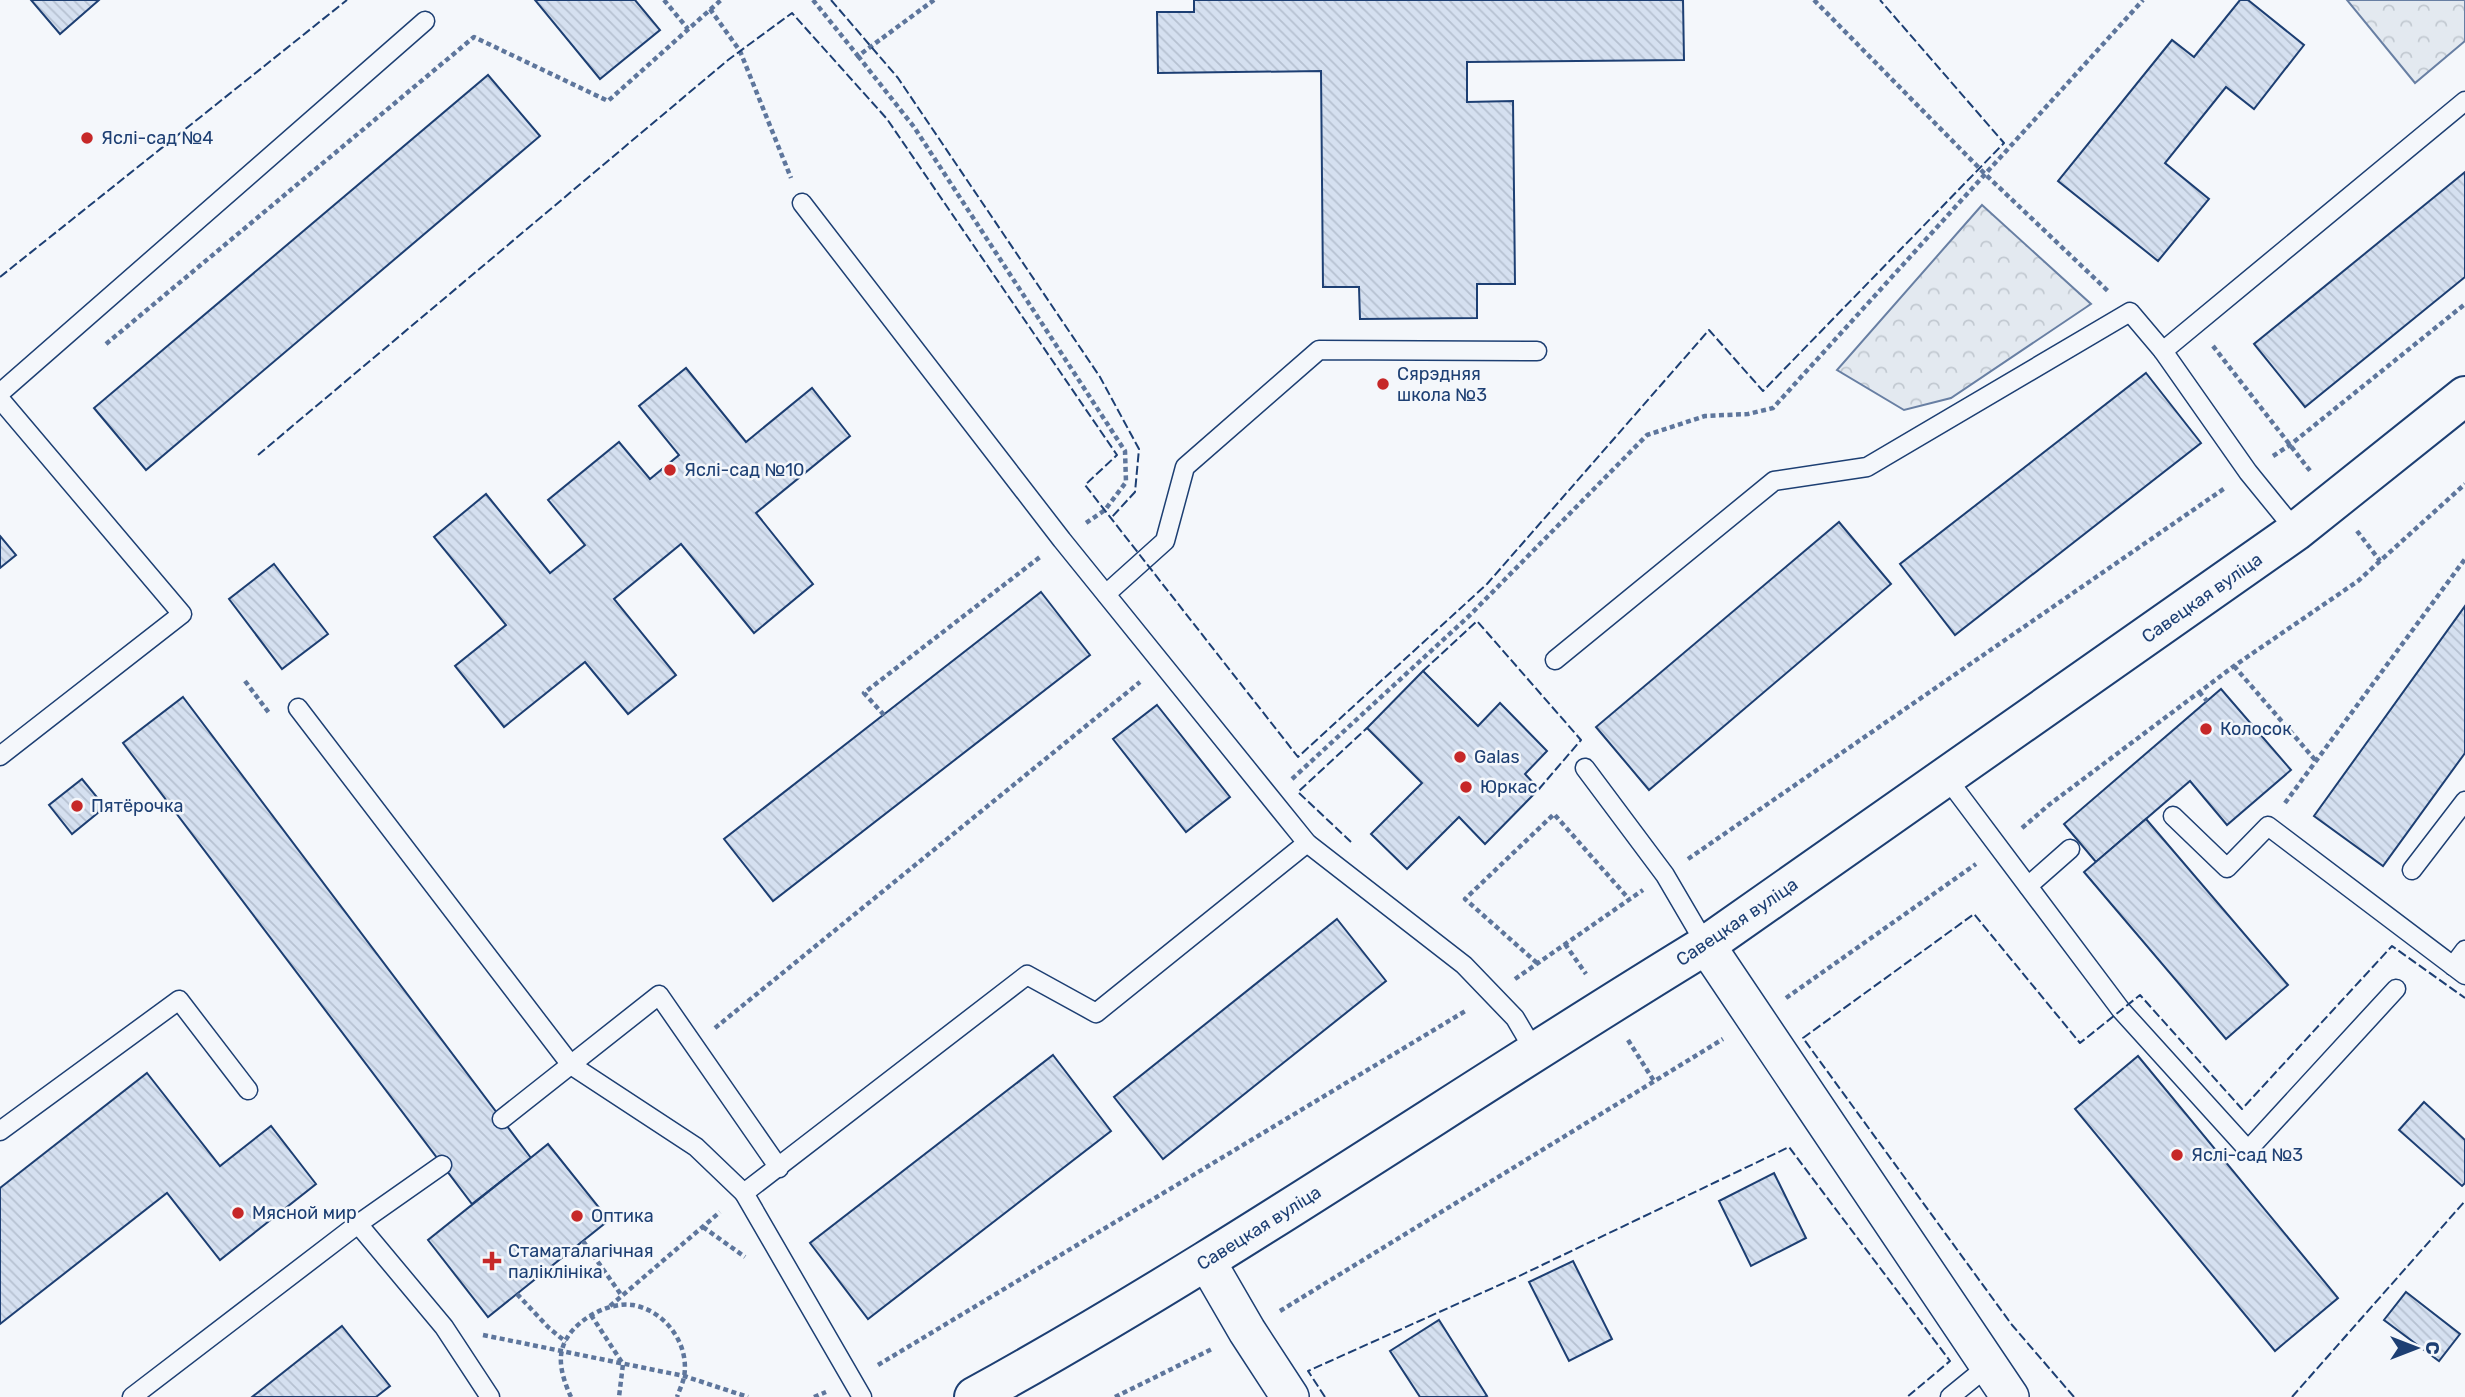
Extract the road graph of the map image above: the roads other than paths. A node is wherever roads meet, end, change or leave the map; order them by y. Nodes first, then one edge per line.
1 (425, 21) dead end
2 (2465, 101) edge
3 (802, 203) road end
4 (1537, 351) dead end
5 (2163, 351) junction
6 (0, 393) edge
7 (2465, 396) edge
8 (0, 399) edge
9 (2296, 531) junction
10 (1106, 594) junction
11 (1555, 660) dead end
12 (298, 708) dead end
13 (0, 756) edge
14 (1585, 768) dead end
15 (1947, 777) junction
16 (2465, 800) edge
17 (2173, 816) dead end
18 (1307, 843) junction
19 (2070, 849) dead end
20 (2412, 870) dead end
21 (2028, 886) junction
22 (1706, 945) junction
23 (2465, 950) edge
24 (2459, 970) edge
25 (2396, 989) dead end
26 (1535, 1052) junction
27 (571, 1065) junction
28 (248, 1090) dead end
29 (502, 1119) dead end
30 (0, 1131) edge
31 (442, 1165) dead end
32 (779, 1167) junction
33 (744, 1193) junction
34 (358, 1224) junction
35 (1207, 1262) junction
36 (1989, 1366) junction
37 (132, 1397) edge
38 (490, 1397) edge
39 (862, 1397) edge
40 (974, 1397) edge
41 (1290, 1397) edge
42 (1950, 1397) edge
43 (2010, 1397) edge

1 - 6 lane
2 - 5 lane
3 - 10 lane
4 - 10 lane
5 - 9 lane
5 - 11 lane
7 - 9 street, Савецкая вуліца
8 - 13 lane
9 - 15 street, Савецкая вуліца
10 - 18 lane
12 - 27 lane
14 - 22 lane
15 - 21 lane
15 - 22 street, Савецкая вуліца
16 - 20 lane
17 - 24 lane
18 - 26 lane
18 - 32 lane
19 - 21 lane
21 - 25 lane
22 - 26 street, Савецкая вуліца
22 - 36 street
23 - 24 lane
26 - 35 street, Савецкая вуліца
27 - 29 lane
27 - 32 lane
27 - 33 lane
28 - 30 lane
31 - 34 lane
32 - 33 lane
33 - 39 lane
34 - 37 lane
34 - 38 lane
35 - 40 street, Савецкая вуліца
35 - 41 street
36 - 42 lane
36 - 43 street

